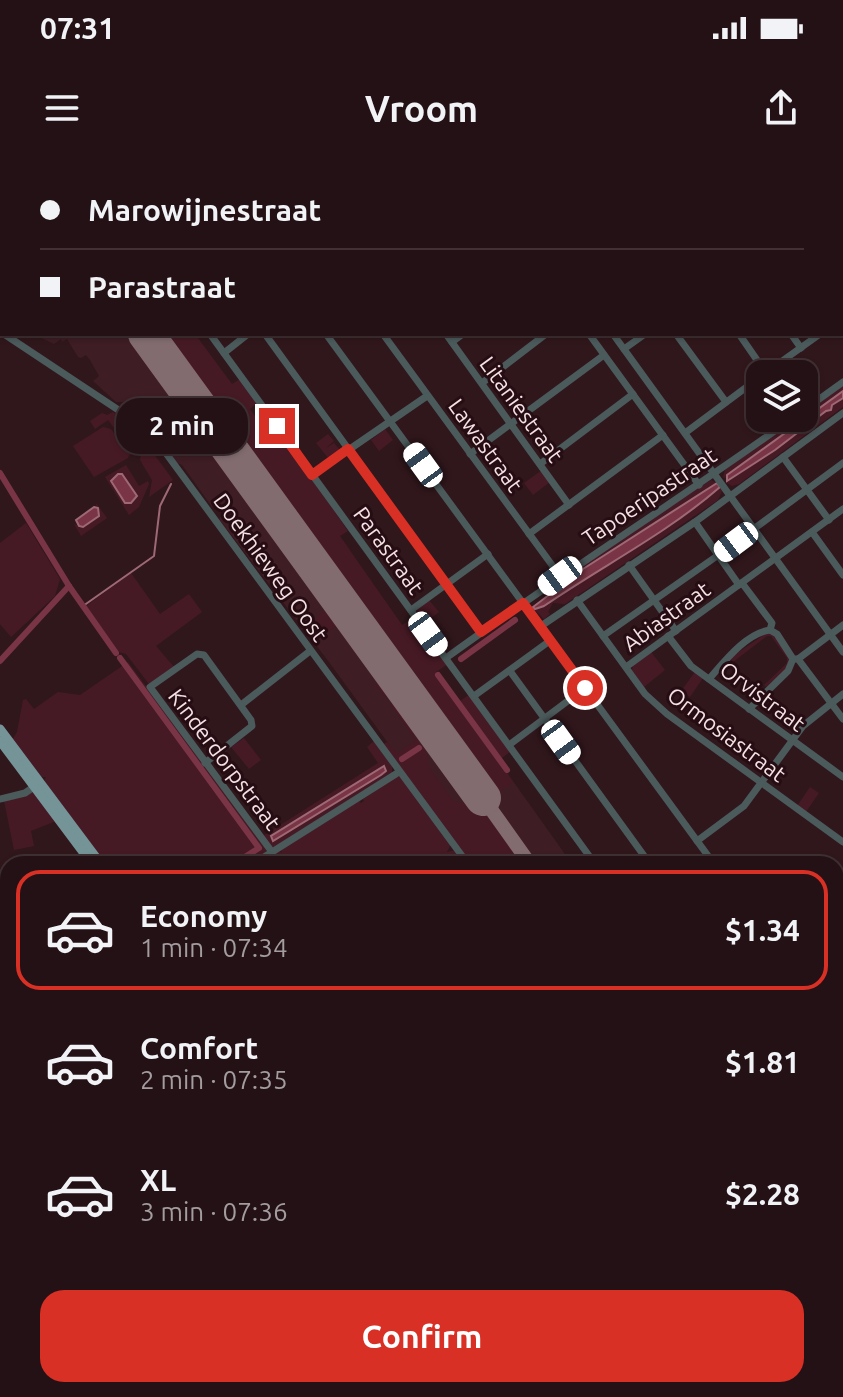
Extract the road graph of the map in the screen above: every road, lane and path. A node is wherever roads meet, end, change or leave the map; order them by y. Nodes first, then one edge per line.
1 (6, 336) edge
2 (211, 336) edge
3 (245, 336) edge
4 (266, 336) edge
5 (327, 336) edge
6 (384, 336) edge
7 (448, 336) edge
8 (460, 336) edge
9 (543, 336) edge
10 (590, 336) edge
11 (614, 336) edge
12 (642, 336) edge
13 (677, 336) edge
14 (740, 336) edge
15 (792, 336) edge
16 (817, 336) edge
17 (452, 342) junction
18 (801, 348) junction
19 (624, 349) junction
20 (224, 353) junction
21 (604, 355) junction
22 (755, 360) edge
23 (783, 360) edge
24 (843, 382) edge
25 (482, 383) junction
26 (746, 387) edge
27 (633, 394) junction
28 (427, 396) junction
29 (818, 400) edge
30 (726, 402) junction
31 (843, 413) edge
32 (835, 419) junction
33 (390, 421) junction
34 (511, 423) junction
35 (843, 429) edge
36 (774, 432) edge
37 (685, 433) junction
38 (663, 435) junction
39 (348, 449) junction
40 (470, 454) junction
41 (783, 457) junction
42 (843, 463) edge
43 (540, 464) junction
44 (715, 474) junction
45 (312, 475) junction
46 (699, 485) junction
47 (807, 489) junction
48 (731, 495) junction
49 (569, 505) junction
50 (843, 509) edge
51 (829, 520) junction
52 (695, 522) junction
53 (754, 528) junction
54 (812, 532) junction
55 (529, 534) junction
56 (488, 554) junction
57 (717, 556) junction
58 (776, 558) junction
59 (629, 565) junction
60 (843, 575) edge
61 (560, 576) junction
62 (447, 584) junction
63 (740, 584) junction
64 (653, 599) junction
65 (577, 600) junction
66 (523, 603) junction
67 (411, 610) junction
68 (843, 625) edge
69 (541, 626) junction
70 (770, 630) junction
71 (676, 631) junction
72 (481, 632) junction
73 (831, 634) junction
74 (603, 636) junction
75 (668, 636) junction
76 (551, 640) junction
77 (310, 651) junction
78 (843, 652) edge
79 (446, 658) junction
80 (796, 659) junction
81 (626, 667) junction
82 (510, 671) junction
83 (709, 679) junction
84 (585, 688) junction
85 (843, 694) edge
86 (474, 696) junction
87 (831, 702) junction
88 (241, 705) junction
89 (749, 709) junction
90 (544, 718) junction
91 (843, 719) edge
92 (0, 729) edge
93 (0, 741) edge
94 (792, 741) junction
95 (509, 745) junction
96 (843, 762) edge
97 (205, 763) junction
98 (833, 770) junction
99 (399, 772) junction
100 (843, 777) edge
101 (761, 783) junction
102 (37, 785) junction
103 (0, 799) edge
104 (697, 841) junction
105 (843, 842) edge
106 (272, 852) junction
107 (86, 856) edge
108 (95, 856) edge
109 (266, 856) edge
110 (462, 856) edge
111 (589, 856) edge
112 (644, 856) edge
113 (708, 856) edge

1 - 77 street, Doekhieweg Oost
2 - 20 street, Parastraat
3 - 20 street
4 - 39 street
5 - 33 street
6 - 28 street, Lawastraat
7 - 17 street, Litaniestraat
8 - 17 street
9 - 25 street
10 - 21 street
11 - 19 street
12 - 19 street
13 - 30 street
14 - 22 street
15 - 18 street
16 - 18 street
17 - 25 street, Litaniestraat
18 - 23 street
19 - 37 street
20 - 45 street, Parastraat
21 - 27 street
21 - 34 street
24 - 29 street
25 - 34 street, Litaniestraat
26 - 30 street
27 - 38 street
27 - 43 street
28 - 33 street
28 - 40 street, Lawastraat
30 - 37 street
31 - 32 street
32 - 35 street
32 - 41 street
33 - 39 street
33 - 56 street
34 - 40 street
34 - 43 street, Litaniestraat
36 - 44 street, Tapoeripastraat
37 - 44 street
38 - 46 street
38 - 49 street
39 - 45 street
39 - 62 street
40 - 55 street, Lawastraat
41 - 47 street
41 - 48 street
42 - 47 street
43 - 49 street, Litaniestraat
44 - 46 street, Tapoeripastraat
44 - 48 street
45 - 67 street, Parastraat
46 - 61 street, Tapoeripastraat
47 - 51 street
47 - 53 street
48 - 52 street
48 - 53 street
49 - 55 street
50 - 51 street, Abiastraat
51 - 54 street, Abiastraat
52 - 57 street
52 - 59 street
53 - 57 street
53 - 58 street
54 - 58 street, Abiastraat
54 - 60 street
55 - 61 street, Lawastraat
56 - 62 street
56 - 66 street
57 - 63 street
57 - 64 street
58 - 63 street, Abiastraat
58 - 73 street
59 - 64 street
59 - 65 street
61 - 66 street, Tapoeripastraat
62 - 67 street
62 - 72 street
63 - 70 street
63 - 71 street, Abiastraat
64 - 71 street
64 - 74 street
65 - 69 street
65 - 74 street, Ormosiastraat
66 - 69 street
66 - 72 street, Tapoeripastraat
67 - 79 street, Parastraat
68 - 73 street
69 - 76 street
70 - 80 street
70 - 83 street
71 - 75 street, Abiastraat
72 - 79 street, Tapoeripastraat
73 - 78 street
73 - 80 street
74 - 81 street, Ormosiastraat
75 - 81 street, Abiastraat
75 - 83 street, Orvistraat
76 - 82 street
76 - 84 street
77 - 88 street
77 - 99 street, Doekhieweg Oost
79 - 86 street, Parastraat
80 - 87 street
80 - 89 street
81 - 101 street, Ormosiastraat
82 - 86 street
82 - 90 street
83 - 89 street, Orvistraat
84 - 90 street
84 - 104 street
85 - 87 street
86 - 95 street, Parastraat
87 - 91 street
87 - 94 street
88 - 97 street
88 - 97 street, Kinderdorpstraat
89 - 94 street, Orvistraat
90 - 95 street
90 - 112 street
92 - 102 main road
93 - 102 main road
94 - 98 street, Orvistraat
94 - 101 street
95 - 111 street, Parastraat
96 - 98 street
97 - 106 street, Kinderdorpstraat
98 - 100 street, Orvistraat
99 - 106 street
99 - 110 street, Doekhieweg Oost
101 - 104 street
101 - 105 street, Ormosiastraat
102 - 103 street
102 - 107 main road
102 - 108 main road
104 - 113 street
106 - 109 street

